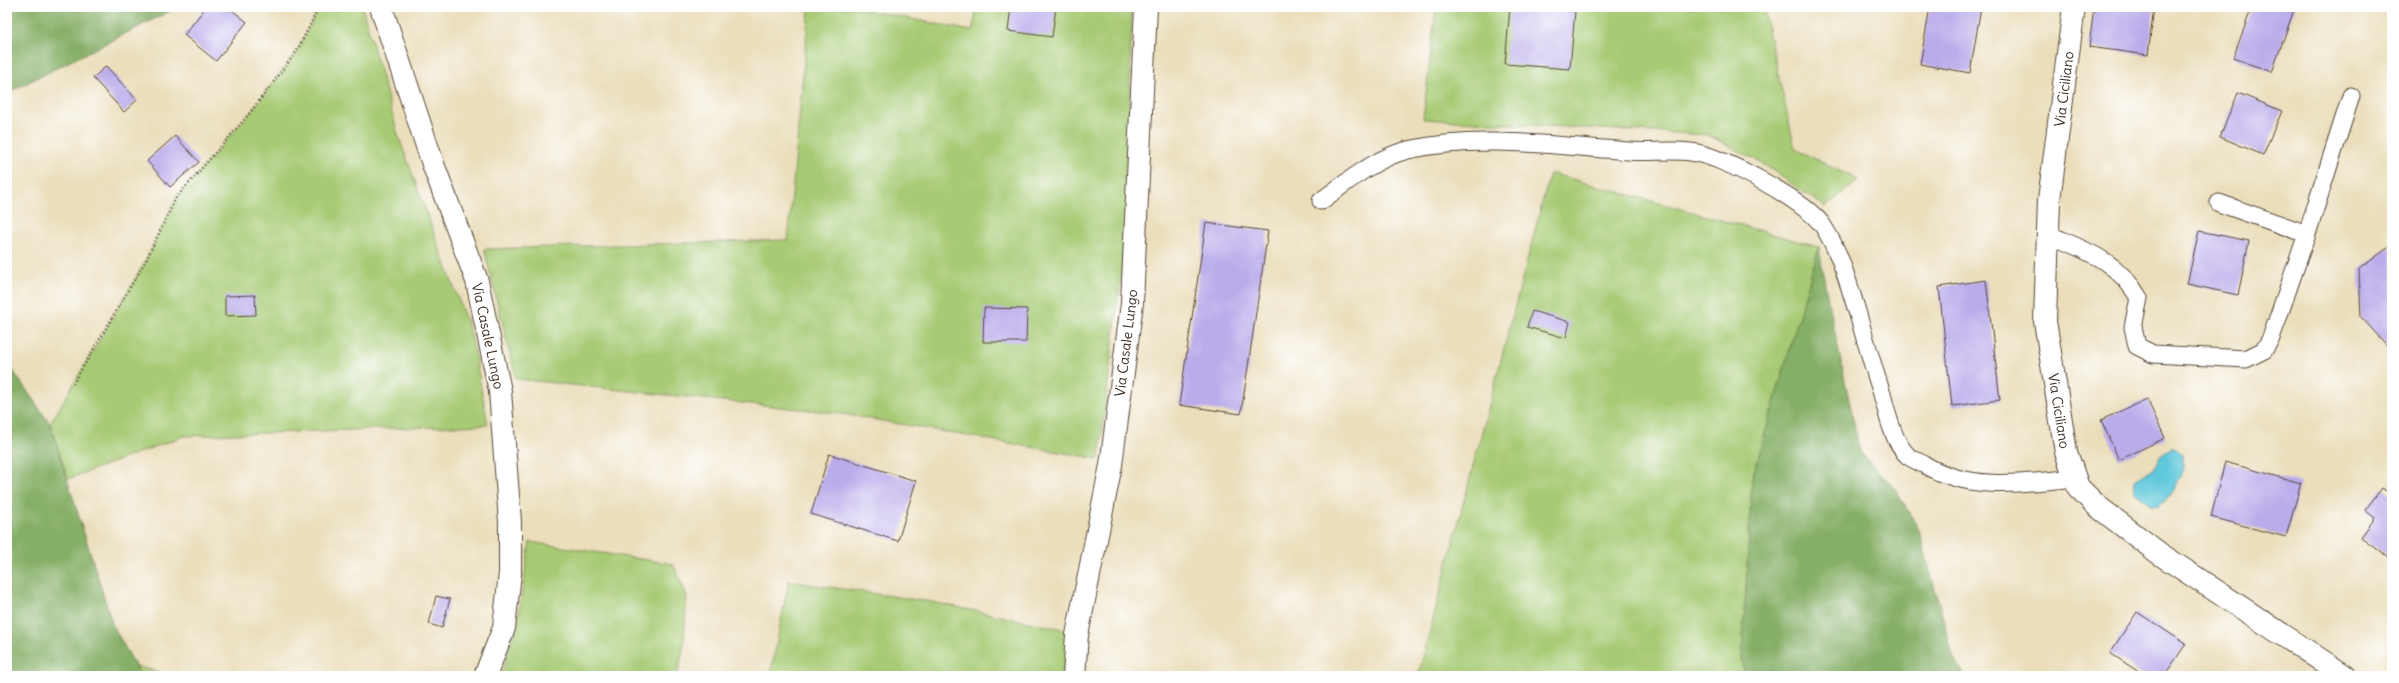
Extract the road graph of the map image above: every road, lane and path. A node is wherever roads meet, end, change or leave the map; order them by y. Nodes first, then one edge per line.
1 (319, 7) edge
2 (380, 7) edge
3 (1146, 7) edge
4 (2074, 7) edge
5 (2351, 96) dead end
6 (1321, 201) dead end
7 (2219, 204) dead end
8 (2048, 234) junction
9 (2308, 234) junction
10 (73, 384) dead end
11 (2075, 478) junction
12 (485, 676) edge
13 (1074, 676) edge
14 (2345, 676) edge

1 - 10 path
2 - 12 street, Via Casale Lungo
3 - 13 street, Via Casale Lungo
4 - 8 street, Via Ciciliano
5 - 9 lane
6 - 11 lane
7 - 9 lane
8 - 9 lane
8 - 11 street, Via Ciciliano
11 - 14 street, Via Ciciliano

